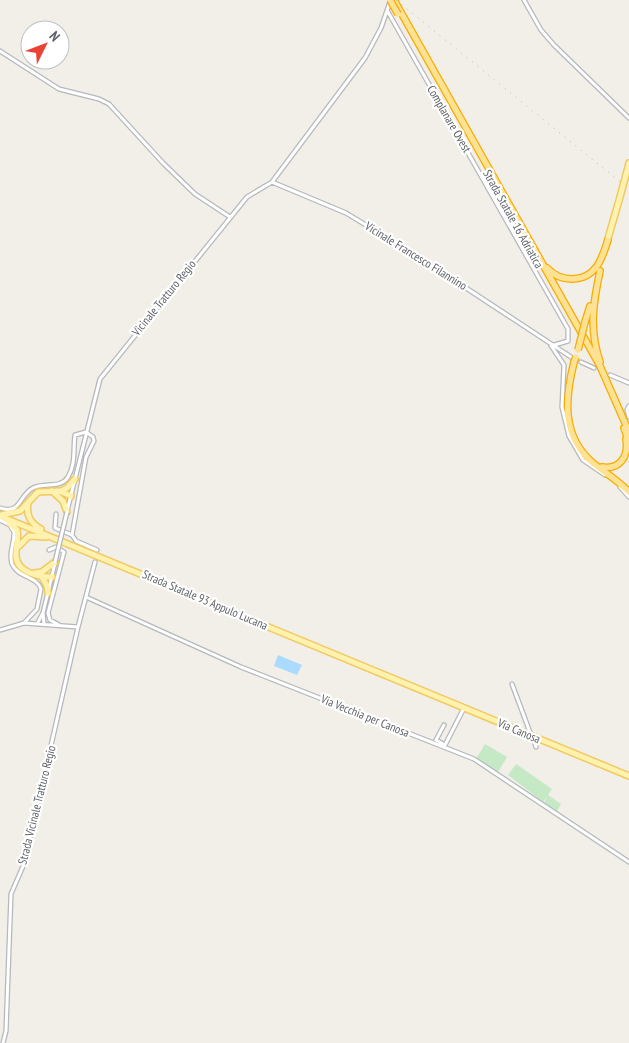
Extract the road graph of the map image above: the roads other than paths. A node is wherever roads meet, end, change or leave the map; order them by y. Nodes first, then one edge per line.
1 (392, 0) edge
2 (524, 0) edge
3 (388, 12) junction
4 (399, 13) junction
5 (0, 51) edge
6 (629, 118) edge
7 (629, 164) edge
8 (272, 182) junction
9 (230, 218) junction
10 (608, 240) junction
11 (530, 242) junction
12 (600, 271) junction
13 (552, 346) junction
14 (576, 358) junction
15 (594, 368) dead end
16 (610, 375) dead end
17 (629, 383) edge
18 (609, 385) junction
19 (629, 406) edge
20 (618, 412) junction
21 (629, 417) edge
22 (86, 432) junction
23 (629, 432) edge
24 (629, 442) edge
25 (598, 466) junction
26 (75, 479) junction
27 (629, 492) edge
28 (59, 493) junction
29 (71, 496) junction
30 (629, 497) edge
31 (28, 501) junction
32 (0, 508) edge
33 (67, 512) junction
34 (56, 514) dead end
35 (0, 516) edge
36 (0, 520) edge
37 (72, 535) junction
38 (61, 540) junction
39 (16, 550) junction
40 (49, 550) dead end
41 (97, 550) dead end
42 (55, 562) junction
43 (95, 562) dead end
44 (42, 575) junction
45 (52, 577) junction
46 (48, 593) junction
47 (86, 597) junction
48 (43, 613) junction
49 (24, 623) junction
50 (37, 624) junction
51 (44, 624) junction
52 (60, 626) junction
53 (78, 627) junction
54 (0, 630) edge
55 (512, 684) dead end
56 (409, 685) joint
57 (464, 708) junction
58 (448, 724) dead end
59 (444, 725) dead end
60 (454, 727) junction
61 (532, 736) junction
62 (536, 747) dead end
63 (629, 776) edge
64 (629, 862) edge
65 (3, 1043) edge

1 - 3 street
1 - 4 highway, Strada Statale 16 Adriatica, bridge
2 - 6 street
3 - 8 street
3 - 13 street, Complanare Ovest
4 - 11 highway, Strada Statale 16 Adriatica
4 - 20 highway, Strada Statale 16 Adriatica
5 - 9 street
7 - 10 main road, bridge
8 - 9 street, Vicinale Tratturo Regio
8 - 13 street, Vicinale Francesco Filannino
9 - 22 street, Vicinale Tratturo Regio
10 - 11 highway
10 - 12 main road
11 - 18 highway, Strada Statale 16 Adriatica
12 - 14 highway, bridge
12 - 18 highway
13 - 14 street, Vicinale Francesco Filannino
13 - 30 street
14 - 15 street, Vicinale Francesco Filannino
14 - 25 highway
16 - 17 street
18 - 23 highway, Strada Statale 16 Adriatica
19 - 21 street
20 - 24 highway, Strada Statale 16 Adriatica
20 - 25 highway
22 - 26 street, Vicinale Tratturo Regio
22 - 32 street
22 - 37 street
25 - 27 highway
26 - 28 main road
26 - 29 street, Vicinale Tratturo Regio
28 - 29 main road
28 - 31 main road
28 - 33 main road
29 - 33 street, Vicinale Tratturo Regio
31 - 35 main road
31 - 38 main road
33 - 42 street, Vicinale Tratturo Regio, bridge
34 - 37 street
35 - 38 main road, Strada Statale 93 Appulo Lucana
35 - 39 main road
36 - 49 street
37 - 41 street
38 - 39 main road
38 - 56 main road, Strada Statale 93 Appulo Lucana
39 - 44 main road
40 - 52 street
42 - 44 main road
42 - 45 street, Vicinale Tratturo Regio
43 - 47 street, Strada Vicinale Tratturo Regio
44 - 45 main road
44 - 46 main road
45 - 46 street, Vicinale Tratturo Regio
46 - 48 street, Vicinale Tratturo Regio
47 - 53 street, Strada Vicinale Tratturo Regio
47 - 64 street, Via Vecchia per Canosa
48 - 50 street
48 - 51 street
49 - 50 street
49 - 54 street
50 - 51 street
51 - 52 street
52 - 53 street
53 - 65 street, Strada Vicinale Tratturo Regio
55 - 61 street
56 - 57 main road, Via Canosa
57 - 60 street
57 - 61 main road, Via Canosa
58 - 60 street
59 - 60 street
61 - 62 street
61 - 63 main road, Via Canosa

